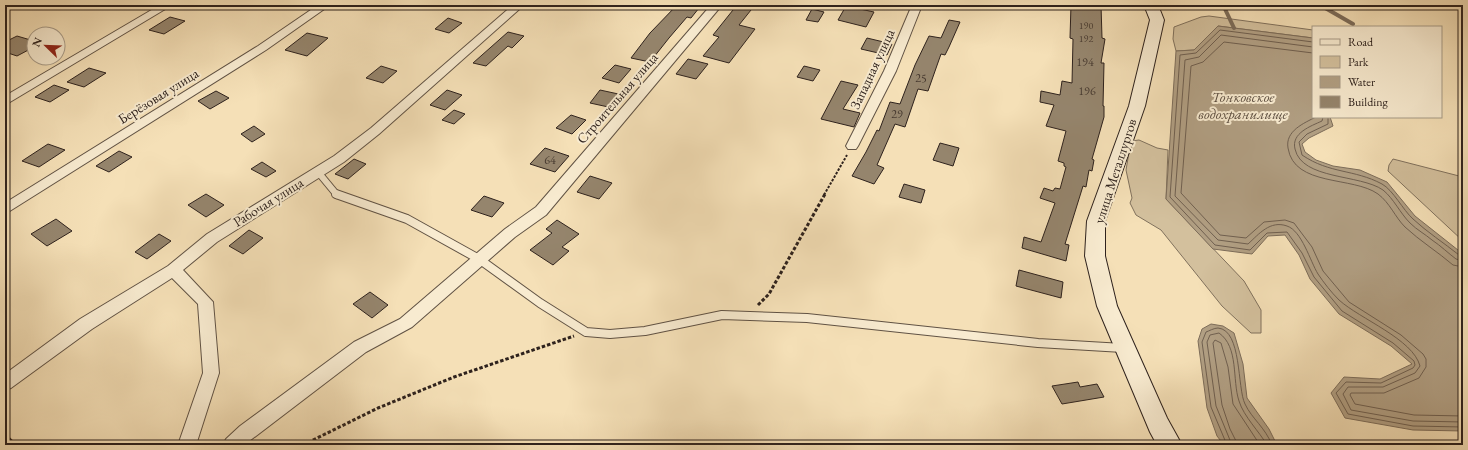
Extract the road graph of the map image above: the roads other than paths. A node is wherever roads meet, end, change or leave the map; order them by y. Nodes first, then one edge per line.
1 (167, 5) edge
2 (325, 5) edge
3 (519, 5) edge
4 (717, 5) edge
5 (917, 5) edge
6 (1151, 5) edge
7 (5, 101) edge
8 (852, 146) road end
9 (318, 172) junction
10 (5, 209) edge
11 (479, 259) junction
12 (173, 270) junction
13 (1125, 348) junction
14 (5, 383) edge
15 (187, 445) edge
16 (232, 445) edge
17 (1170, 445) edge

1 - 7 street
2 - 10 street, Берёзовая улица
3 - 9 street, Рабочая улица
4 - 11 street, Строительная улица
5 - 8 street, Западная улица
6 - 13 street, улица Металлургов
9 - 11 lane
9 - 12 street, Рабочая улица
11 - 13 lane
11 - 16 street, Строительная улица
12 - 14 street, Рабочая улица
12 - 15 street
13 - 17 street, улица Металлургов

